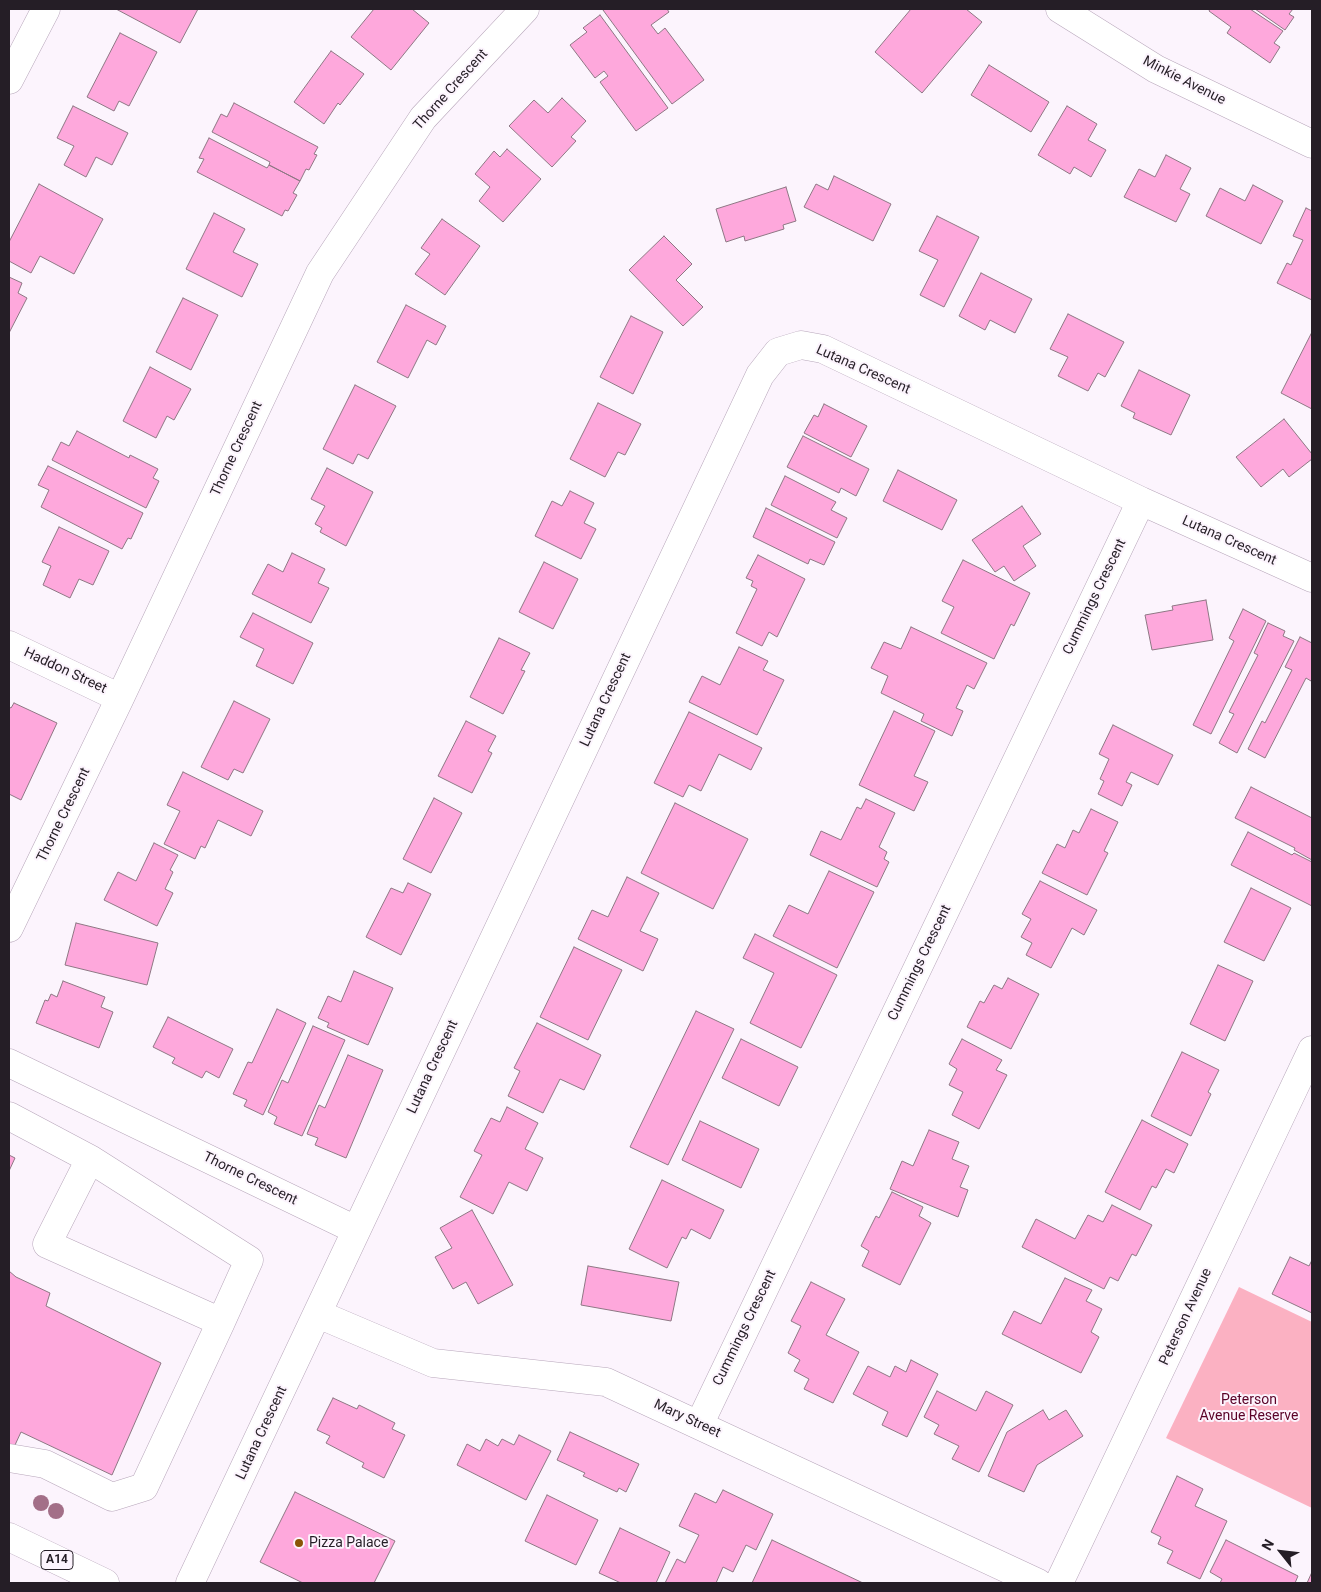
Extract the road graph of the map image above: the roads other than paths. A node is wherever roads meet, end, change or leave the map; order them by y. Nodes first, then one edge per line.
1 (46, 9) edge
2 (525, 9) edge
3 (1060, 9) edge
4 (9, 80) edge
5 (1310, 137) edge
6 (1141, 501) junction
7 (1312, 578) edge
8 (9, 645) edge
9 (120, 698) junction
10 (9, 928) edge
11 (1312, 1050) edge
12 (9, 1063) edge
13 (9, 1116) edge
14 (90, 1159) junction
15 (356, 1230) junction
16 (318, 1314) junction
17 (221, 1322) junction
18 (699, 1425) junction
19 (9, 1458) edge
20 (9, 1537) edge
21 (105, 1583) edge
22 (190, 1583) edge
23 (1038, 1583) edge
24 (1059, 1583) edge

1 - 4 street
2 - 9 street, Thorne Crescent
3 - 5 street, Minkie Avenue
6 - 7 street, Lutana Crescent
6 - 15 street, Lutana Crescent
6 - 18 street, Cummings Crescent
8 - 9 street, Haddon Street
9 - 10 street, Thorne Crescent
11 - 24 street, Peterson Avenue
12 - 15 street, Thorne Crescent
13 - 14 street
14 - 17 street
14 - 17 street
15 - 16 street, Lutana Crescent
16 - 18 street, Mary Street
16 - 22 street, Lutana Crescent
17 - 19 street
18 - 23 street, Mary Street
20 - 21 street, A14

